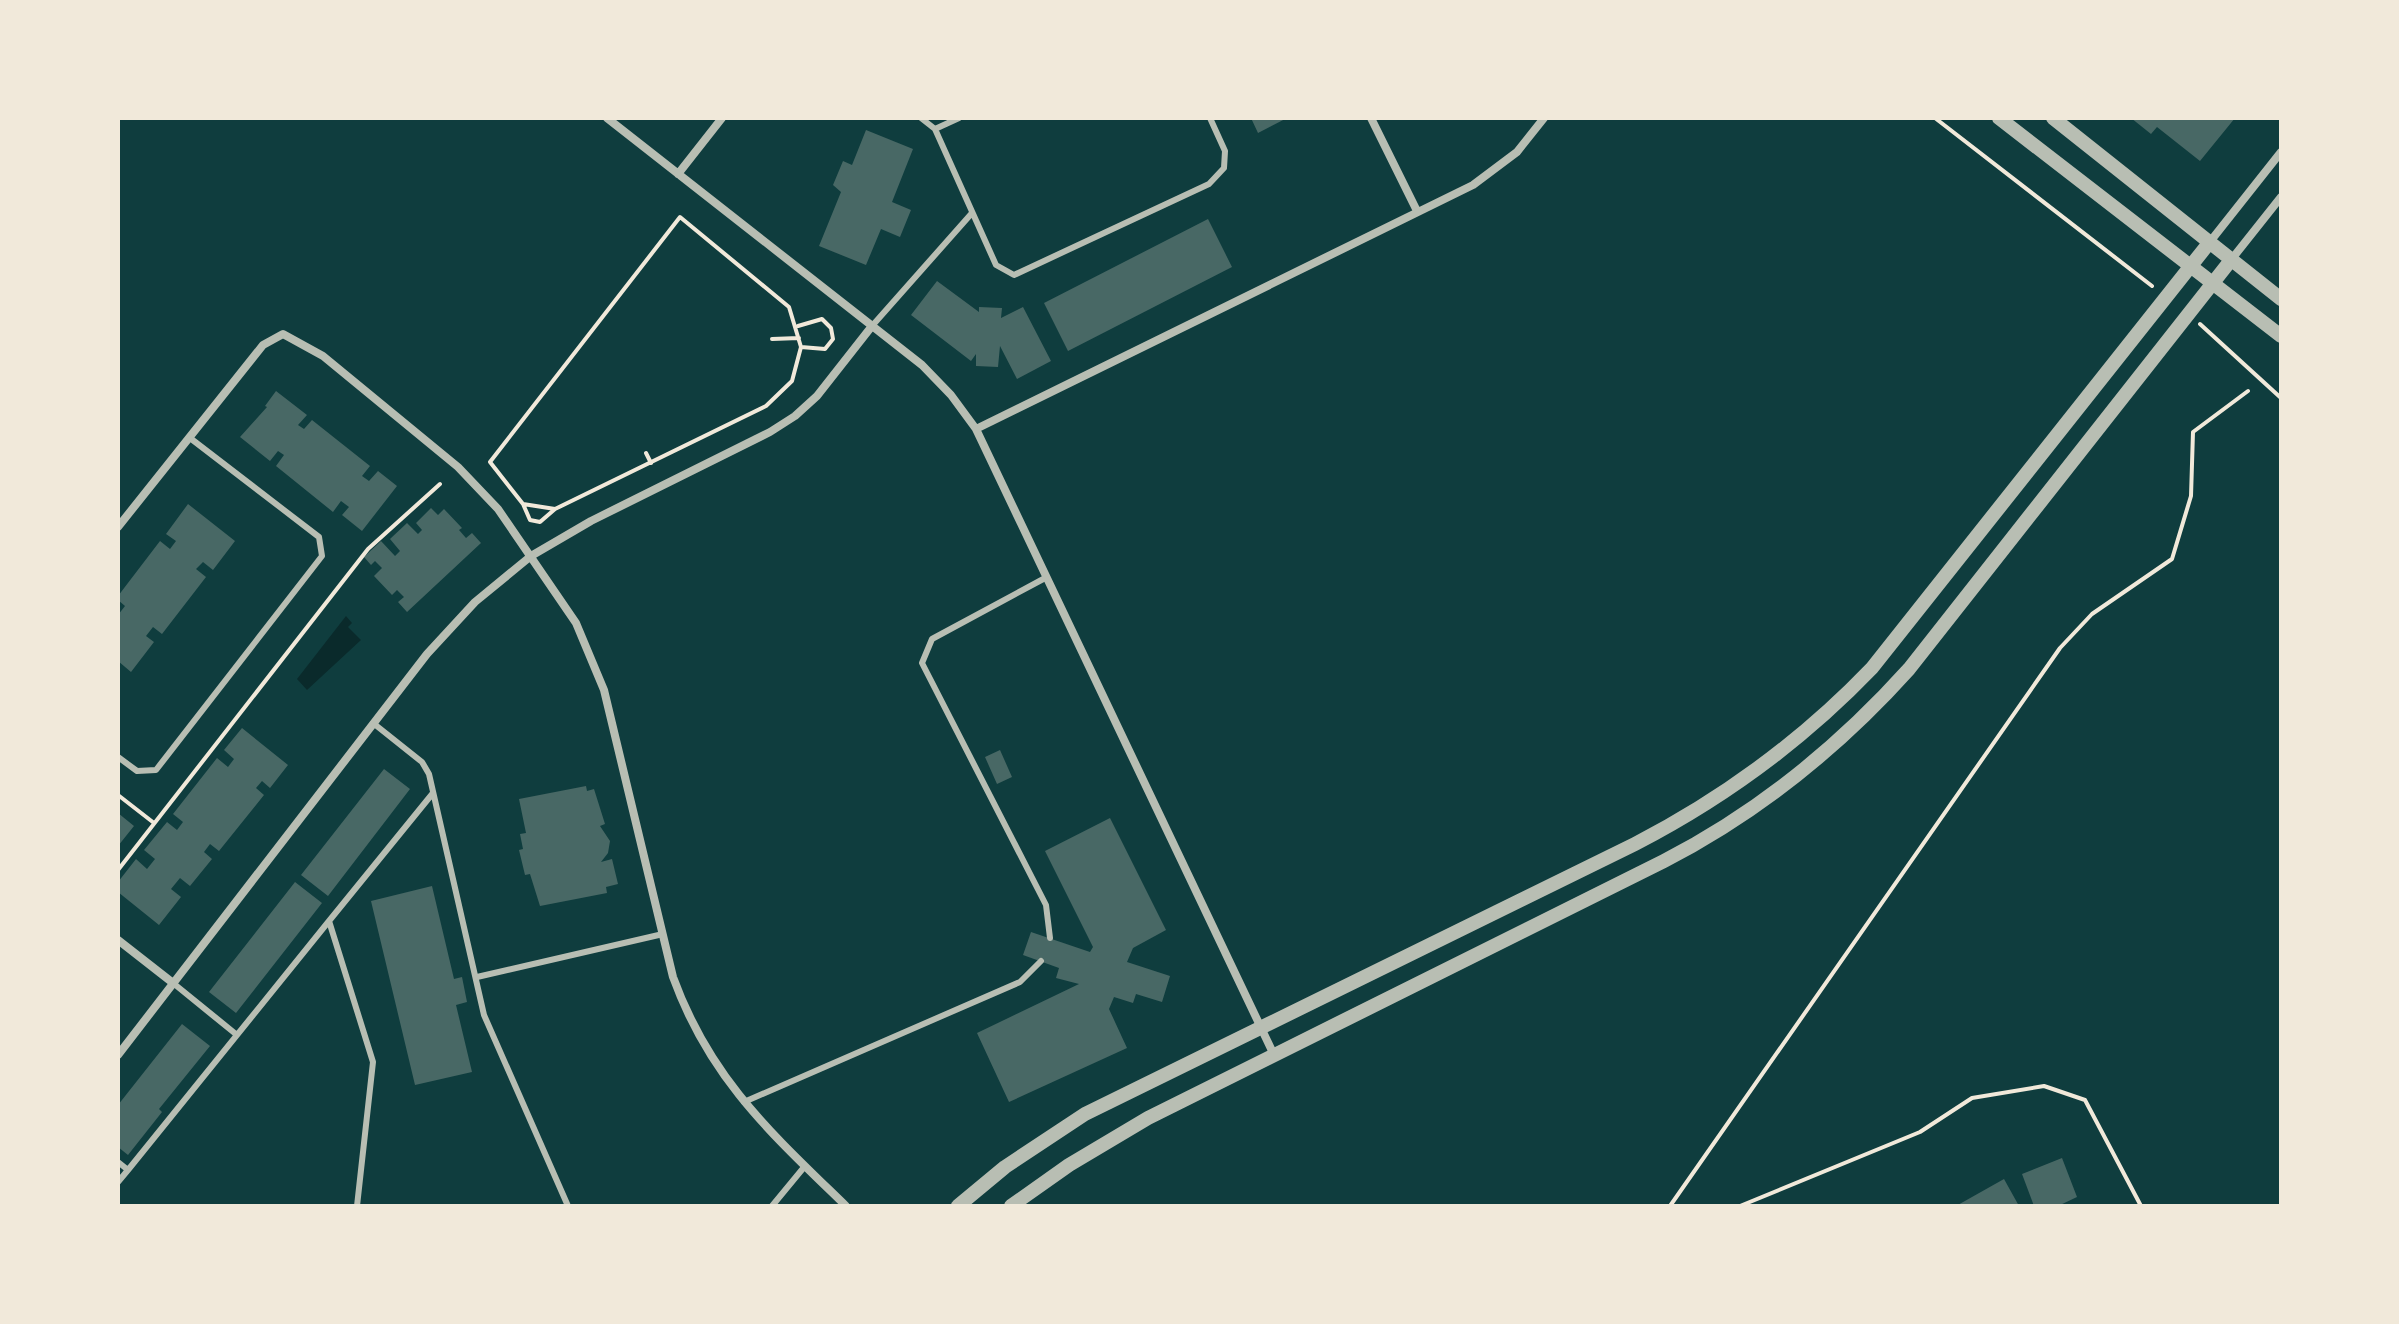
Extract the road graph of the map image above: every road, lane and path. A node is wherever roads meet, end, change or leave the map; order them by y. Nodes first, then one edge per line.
1 (607, 118) edge
2 (722, 118) edge
3 (921, 118) edge
4 (959, 118) edge
5 (1210, 118) edge
6 (1371, 118) edge
7 (1544, 118) edge
8 (1935, 118) edge
9 (1999, 118) edge
10 (2053, 118) edge
11 (935, 129) junction
12 (2281, 152) edge
13 (678, 174) junction
14 (2281, 197) edge
15 (1417, 211) junction
16 (972, 213) junction
17 (2209, 243) junction
18 (2231, 260) junction
19 (2190, 268) junction
20 (2212, 286) junction
21 (2166, 297) junction
22 (2281, 299) edge
23 (2189, 315) junction
24 (797, 326) junction
25 (872, 326) junction
26 (2281, 336) edge
27 (799, 338) junction
28 (772, 339) dead end
29 (801, 347) junction
30 (2248, 391) dead end
31 (2281, 398) edge
32 (976, 429) junction
33 (190, 438) junction
34 (646, 453) dead end
35 (651, 463) junction
36 (440, 484) dead end
37 (523, 504) junction
38 (555, 509) junction
39 (118, 527) edge
40 (531, 556) junction
41 (1047, 577) junction
42 (373, 723) junction
43 (118, 757) edge
44 (433, 793) junction
45 (118, 795) edge
46 (154, 823) junction
47 (118, 870) edge
48 (329, 921) junction
49 (663, 934) junction
50 (1050, 938) dead end
51 (118, 940) edge
52 (1041, 961) dead end
53 (477, 977) junction
54 (173, 983) junction
55 (1261, 1027) junction
56 (237, 1035) junction
57 (118, 1055) edge
58 (1274, 1055) junction
59 (744, 1102) junction
60 (118, 1162) edge
61 (805, 1166) junction
62 (128, 1170) junction
63 (118, 1182) edge
64 (357, 1206) edge
65 (568, 1206) edge
66 (772, 1206) edge
67 (846, 1206) edge
68 (958, 1206) edge
69 (1011, 1206) edge
70 (1670, 1206) edge
71 (1740, 1206) edge
72 (2141, 1206) edge

1 - 13 street
2 - 13 street
3 - 11 lane
4 - 11 lane
5 - 16 lane
6 - 15 street
7 - 15 street
8 - 21 path
9 - 19 street
10 - 17 street
11 - 16 lane
12 - 17 street
13 - 25 street
14 - 18 street
15 - 32 street
16 - 25 lane
17 - 18 street
17 - 19 street
18 - 20 street
18 - 22 street
19 - 20 street
19 - 21 street
20 - 23 street
20 - 26 street
21 - 55 street
23 - 31 path
23 - 58 street
24 - 27 path
24 - 29 path
24 - 37 path
25 - 32 street
25 - 40 street
27 - 28 path
27 - 29 path
29 - 35 path
30 - 70 path
32 - 41 street
33 - 39 street
33 - 40 street
33 - 43 lane
34 - 35 path
35 - 38 path
36 - 46 path
37 - 38 path
37 - 38 path
40 - 42 street
40 - 49 street
41 - 50 lane
41 - 55 street
42 - 44 lane
42 - 54 street
44 - 48 lane
44 - 53 lane
45 - 46 path
46 - 47 path
48 - 56 lane
48 - 64 lane
49 - 53 lane
49 - 59 street
51 - 54 street
52 - 59 lane
53 - 65 lane
54 - 56 lane
54 - 57 street
55 - 58 street
55 - 68 street
56 - 62 lane
58 - 69 street
59 - 61 street
60 - 62 lane
61 - 66 lane
61 - 67 street
62 - 63 lane
71 - 72 path

